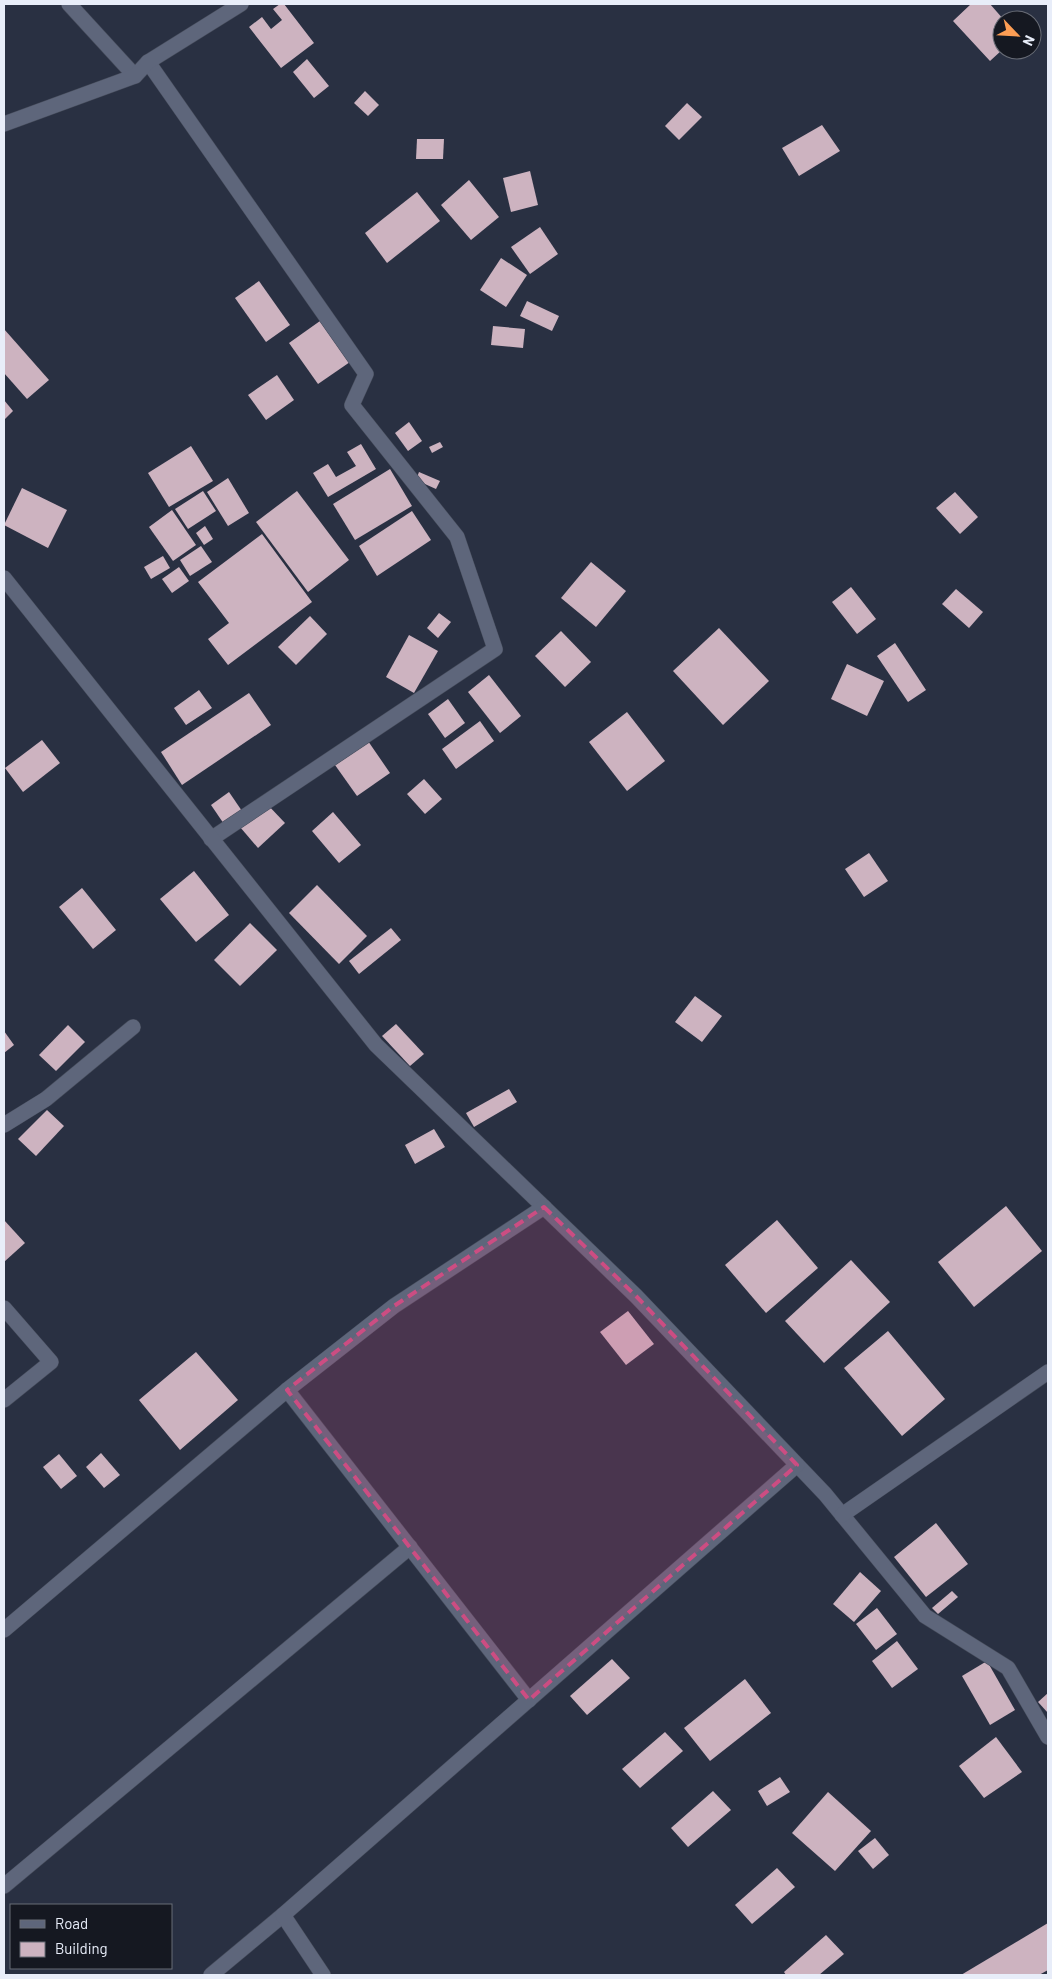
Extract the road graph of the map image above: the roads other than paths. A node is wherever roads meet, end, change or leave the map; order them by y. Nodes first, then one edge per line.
1 (69, 4) edge
2 (241, 4) edge
3 (148, 62) junction
4 (135, 76) junction
5 (4, 124) edge
6 (4, 578) edge
7 (211, 839) junction
8 (134, 1026) dead end
9 (4, 1125) edge
10 (544, 1207) junction
11 (4, 1308) edge
12 (1048, 1372) edge
13 (287, 1390) junction
14 (4, 1400) edge
15 (798, 1465) junction
16 (842, 1515) junction
17 (410, 1547) junction
18 (4, 1630) edge
19 (529, 1700) junction
20 (1048, 1737) edge
21 (4, 1886) edge
22 (284, 1915) junction
23 (211, 1975) edge
24 (323, 1975) edge

1 - 4 street
2 - 3 street
3 - 4 street
3 - 7 street
4 - 5 street
6 - 7 street
7 - 10 street
8 - 9 street
10 - 13 street
10 - 15 street
11 - 14 street
12 - 16 street
13 - 17 street
13 - 18 street
15 - 16 street
15 - 19 street
16 - 20 street
17 - 19 street
17 - 21 street
19 - 22 street
22 - 23 street
22 - 24 street

